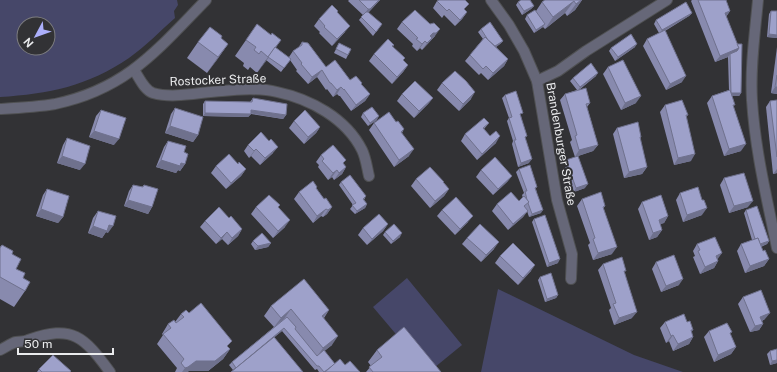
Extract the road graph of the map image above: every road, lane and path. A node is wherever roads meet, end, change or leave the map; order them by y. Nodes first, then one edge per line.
1 (206, 0) edge
2 (492, 0) edge
3 (667, 0) edge
4 (758, 0) edge
5 (134, 70) junction
6 (537, 81) junction
7 (0, 109) edge
8 (369, 176) dead end
9 (777, 248) edge
10 (570, 279) dead end
11 (0, 350) edge
12 (110, 372) edge

1 - 5 street
2 - 6 street, Brandenburger Straße
3 - 6 street
4 - 9 street
5 - 7 street
5 - 8 street, Rostocker Straße
6 - 10 street, Brandenburger Straße
11 - 12 street

